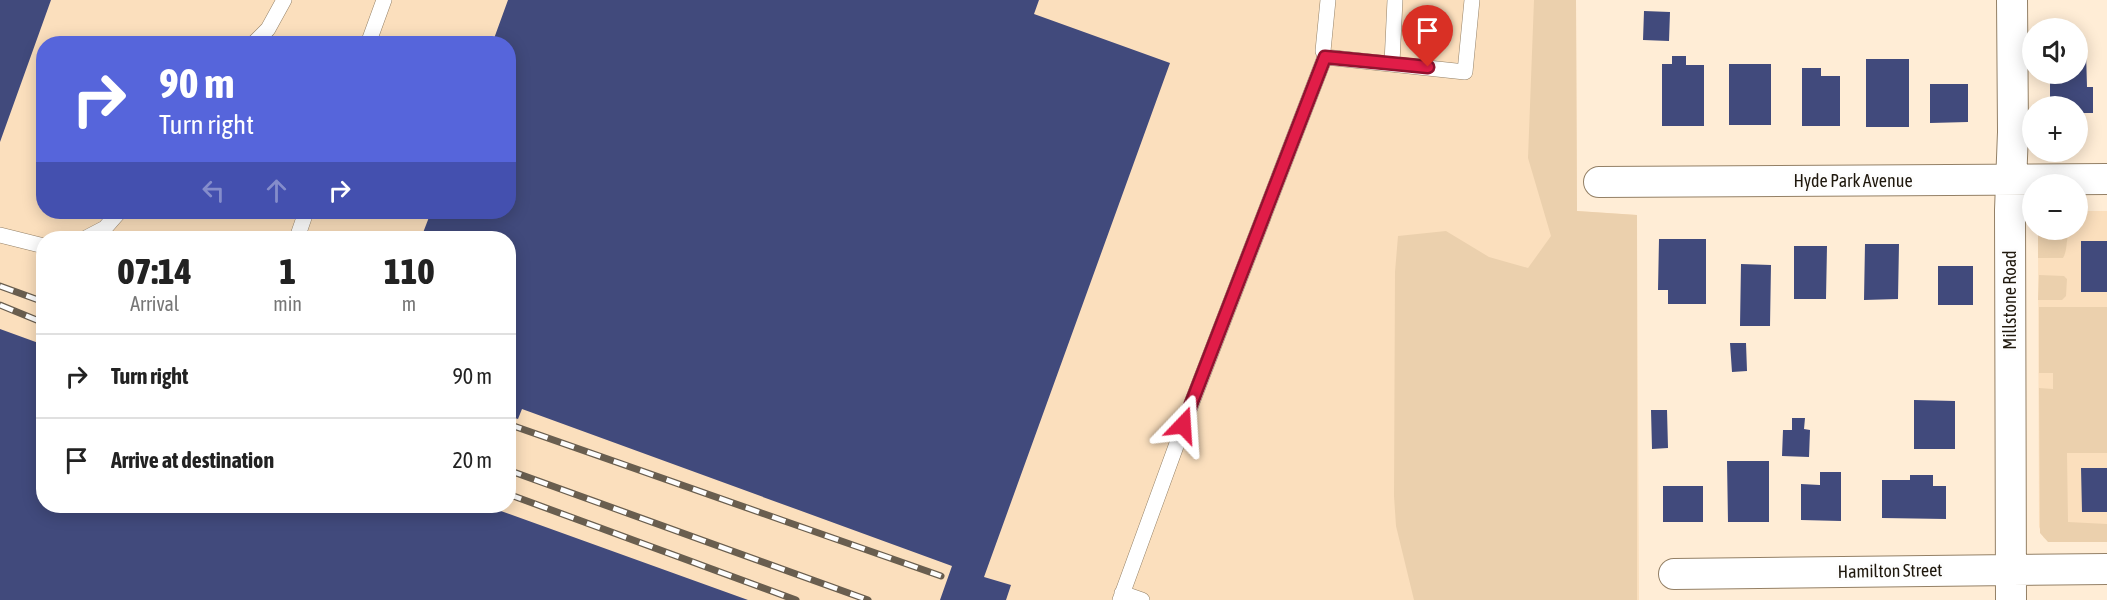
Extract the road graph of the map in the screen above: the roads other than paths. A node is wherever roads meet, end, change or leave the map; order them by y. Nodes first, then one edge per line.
1 (284, 0) edge
2 (384, 0) edge
3 (1328, 0) edge
4 (1395, 0) edge
5 (1472, 0) edge
6 (2012, 0) edge
7 (260, 36) edge
8 (371, 36) edge
9 (1325, 57) junction
10 (1392, 63) junction
11 (2107, 179) edge
12 (2011, 180) junction
13 (1599, 182) dead end
14 (113, 219) edge
15 (99, 231) edge
16 (0, 235) edge
17 (36, 244) edge
18 (2011, 569) junction
19 (2107, 569) edge
20 (1674, 574) dead end
21 (1121, 596) edge
22 (1142, 600) edge
23 (2011, 600) edge

1 - 7 lane
2 - 8 lane
3 - 9 lane
4 - 10 lane
5 - 10 lane
6 - 12 street, Millstone Road
9 - 10 lane
9 - 21 lane
11 - 12 street, Hyde Park Avenue
12 - 13 street, Hyde Park Avenue
12 - 18 street, Millstone Road
14 - 15 lane
16 - 17 lane
18 - 19 street, Hamilton Street
18 - 20 street, Hamilton Street
18 - 23 street, Millstone Road
21 - 22 lane

